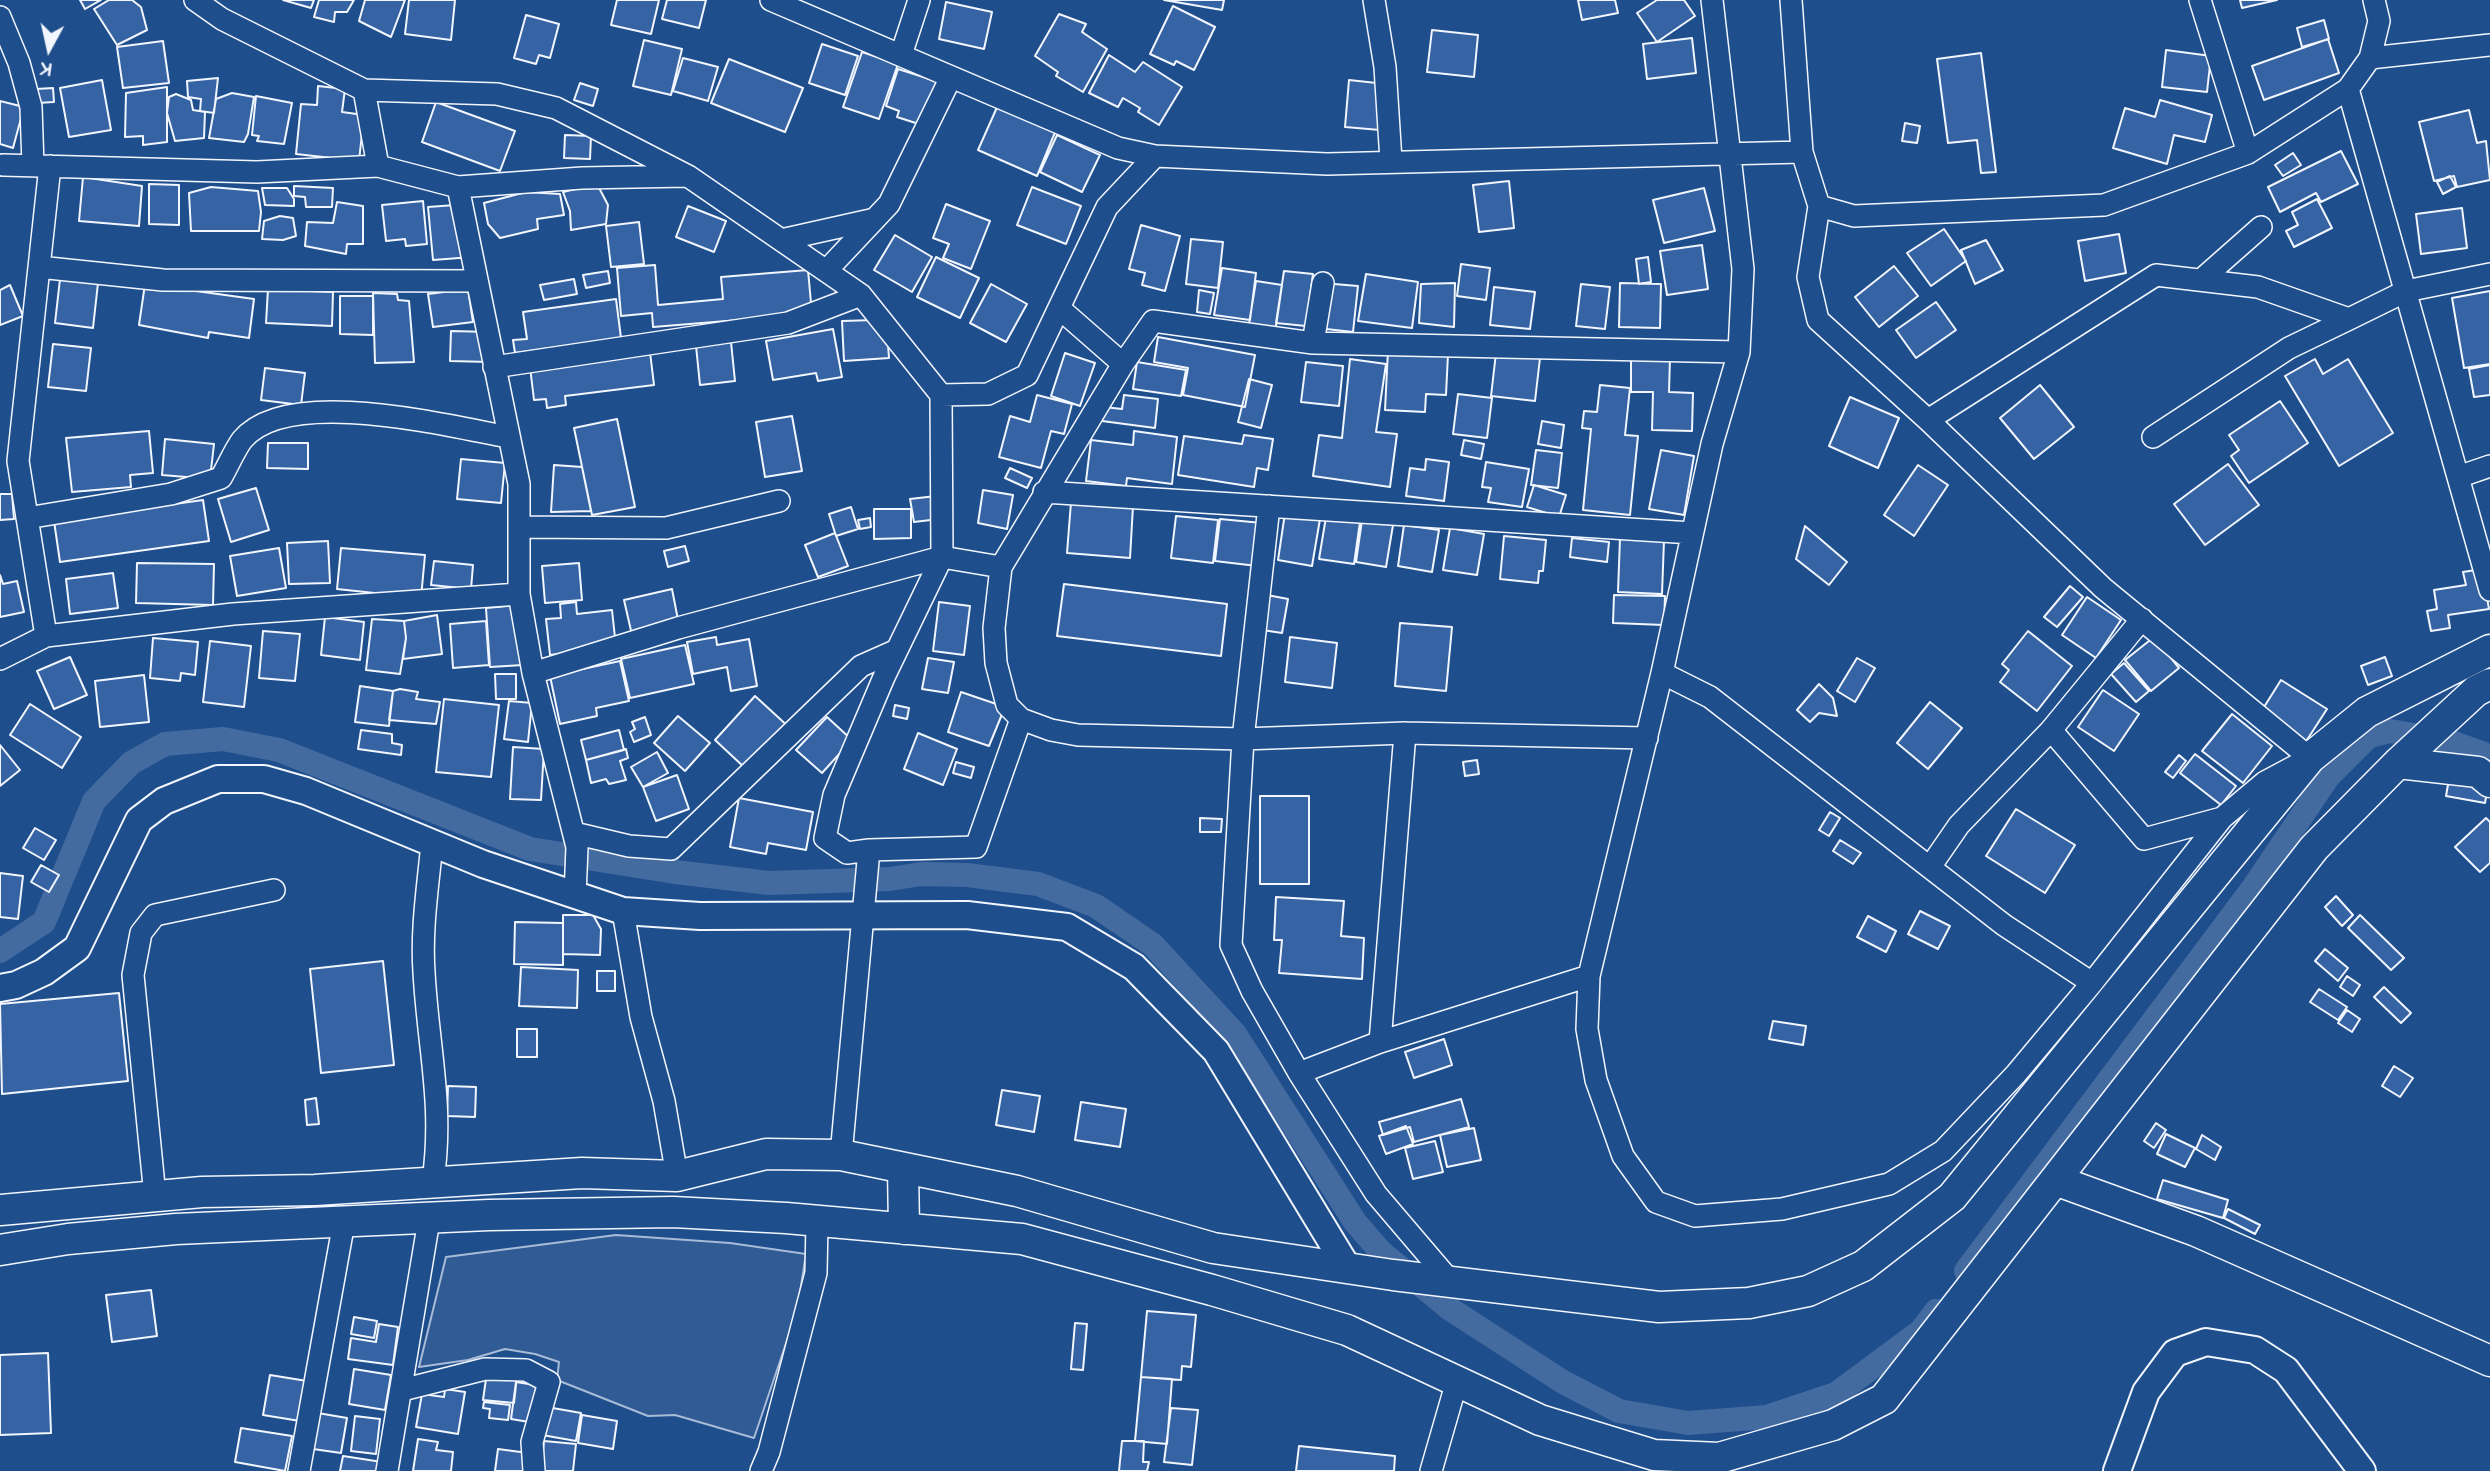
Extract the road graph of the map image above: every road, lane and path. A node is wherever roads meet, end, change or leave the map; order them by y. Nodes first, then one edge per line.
1 (771, 0) edge
2 (919, 0) edge
3 (1374, 0) edge
4 (1712, 0) edge
5 (1791, 0) edge
6 (2200, 0) edge
7 (2374, 0) edge
8 (207, 4) edge
9 (0, 17) edge
10 (2490, 45) edge
11 (901, 55) junction
12 (2370, 58) junction
13 (951, 77) junction
14 (2348, 89) junction
15 (364, 90) junction
16 (1802, 152) junction
17 (2248, 153) junction
18 (1732, 154) junction
19 (1155, 156) junction
20 (1391, 161) junction
21 (42, 166) junction
22 (378, 166) junction
23 (1, 167) edge
24 (688, 176) junction
25 (458, 187) junction
26 (1819, 206) junction
27 (875, 219) junction
28 (2261, 227) dead end
29 (781, 240) junction
30 (39, 267) junction
31 (826, 271) junction
32 (2490, 274) edge
33 (2201, 280) junction
34 (477, 281) junction
35 (1323, 283) dead end
36 (2406, 291) junction
37 (861, 295) junction
38 (1059, 308) junction
39 (2349, 318) junction
40 (1313, 343) junction
41 (1739, 352) junction
42 (1123, 364) junction
43 (494, 366) junction
44 (941, 395) junction
45 (1928, 419) junction
46 (509, 437) junction
47 (2153, 437) dead end
48 (9, 464) edge
49 (2490, 466) edge
50 (2458, 477) junction
51 (1044, 492) junction
52 (779, 501) dead end
53 (1269, 506) junction
54 (27, 518) junction
55 (519, 527) junction
56 (1692, 533) junction
57 (942, 557) junction
58 (1001, 567) junction
59 (2490, 590) edge
60 (519, 594) junction
61 (2142, 619) junction
62 (46, 636) junction
63 (897, 650) junction
64 (2490, 650) edge
65 (0, 659) edge
66 (533, 673) junction
67 (1662, 673) junction
68 (2490, 684) edge
69 (1021, 719) junction
70 (2051, 730) junction
71 (1405, 733) junction
72 (1647, 737) junction
73 (1243, 739) junction
74 (2407, 754) junction
75 (2310, 758) junction
76 (2490, 782) edge
77 (2221, 818) junction
78 (576, 840) junction
79 (432, 843) junction
80 (868, 857) junction
81 (1930, 867) junction
82 (575, 884) junction
83 (274, 890) dead end
84 (862, 900) junction
85 (623, 911) junction
86 (1589, 976) junction
87 (2092, 983) junction
88 (0, 988) edge
89 (1380, 1042) junction
90 (1299, 1073) junction
91 (841, 1155) junction
92 (903, 1168) junction
93 (677, 1175) junction
94 (433, 1181) junction
95 (2055, 1181) junction
96 (155, 1196) junction
97 (0, 1210) edge
98 (429, 1220) junction
99 (344, 1222) junction
100 (817, 1223) junction
101 (904, 1229) junction
102 (0, 1250) edge
103 (1347, 1267) junction
104 (1445, 1281) junction
105 (2490, 1361) edge
106 (1457, 1381) junction
107 (402, 1390) junction
108 (299, 1471) edge
109 (387, 1471) edge
110 (534, 1471) edge
111 (761, 1471) edge
112 (1431, 1471) edge
113 (2117, 1471) edge
114 (2362, 1471) edge

1 - 11 street
2 - 11 street
3 - 20 street
4 - 18 street
5 - 16 street
6 - 17 street
7 - 12 street
8 - 15 street
9 - 21 street
10 - 12 street
11 - 13 street
12 - 14 street
13 - 19 street
13 - 27 street
14 - 17 street
14 - 36 street
15 - 22 street
15 - 24 street
16 - 18 street
16 - 26 street
17 - 26 street
18 - 20 street
18 - 41 street
19 - 20 street
19 - 38 street
21 - 22 street
21 - 23 street
21 - 30 street
22 - 25 street
24 - 25 street
24 - 29 street
25 - 34 street
26 - 45 street
27 - 29 street
27 - 31 street
28 - 33 street
29 - 31 street
30 - 34 street
30 - 48 street
31 - 37 street
32 - 36 street
33 - 39 street
33 - 45 street
34 - 43 street
35 - 40 street
36 - 39 street
36 - 50 street
37 - 43 street
37 - 44 street
38 - 42 street
38 - 44 street
39 - 47 street
40 - 41 street
40 - 42 street
41 - 56 street
42 - 51 street
43 - 46 street
44 - 57 street
45 - 61 street
46 - 54 street
46 - 55 street
48 - 54 street
49 - 50 street
50 - 59 street
51 - 53 street
51 - 58 street
52 - 55 street
53 - 56 street
53 - 73 street
54 - 62 street
55 - 60 street
56 - 67 street
57 - 58 street
57 - 63 street
57 - 66 street
58 - 69 street
60 - 62 street
60 - 66 street
61 - 70 street
61 - 75 street
62 - 65 street
63 - 78 street
63 - 80 street
64 - 75 main road
66 - 78 street
67 - 72 street
67 - 81 street
68 - 74 main road
69 - 73 street
69 - 80 street
70 - 77 street
70 - 81 street
71 - 72 street
71 - 73 street
71 - 89 street
72 - 86 street
73 - 90 street
74 - 76 main road
74 - 95 main road
75 - 77 street
75 - 104 main road
77 - 87 street
78 - 82 street
79 - 82 street
79 - 88 street
79 - 94 street
80 - 84 street
81 - 87 street
82 - 85 street
83 - 96 street
84 - 85 street
84 - 91 street
84 - 103 street
85 - 93 street
86 - 87 street
86 - 89 street
89 - 90 street
90 - 104 street
91 - 92 main road
91 - 93 main road
92 - 101 main road
92 - 103 main road
93 - 94 main road
94 - 96 main road
95 - 105 main road
95 - 106 main road
96 - 97 main road
98 - 99 main road
98 - 100 main road
98 - 107 street
99 - 102 main road
99 - 108 street
100 - 101 main road
100 - 111 street
101 - 106 main road
103 - 104 main road
106 - 112 street
107 - 109 street
107 - 110 street
113 - 114 street

